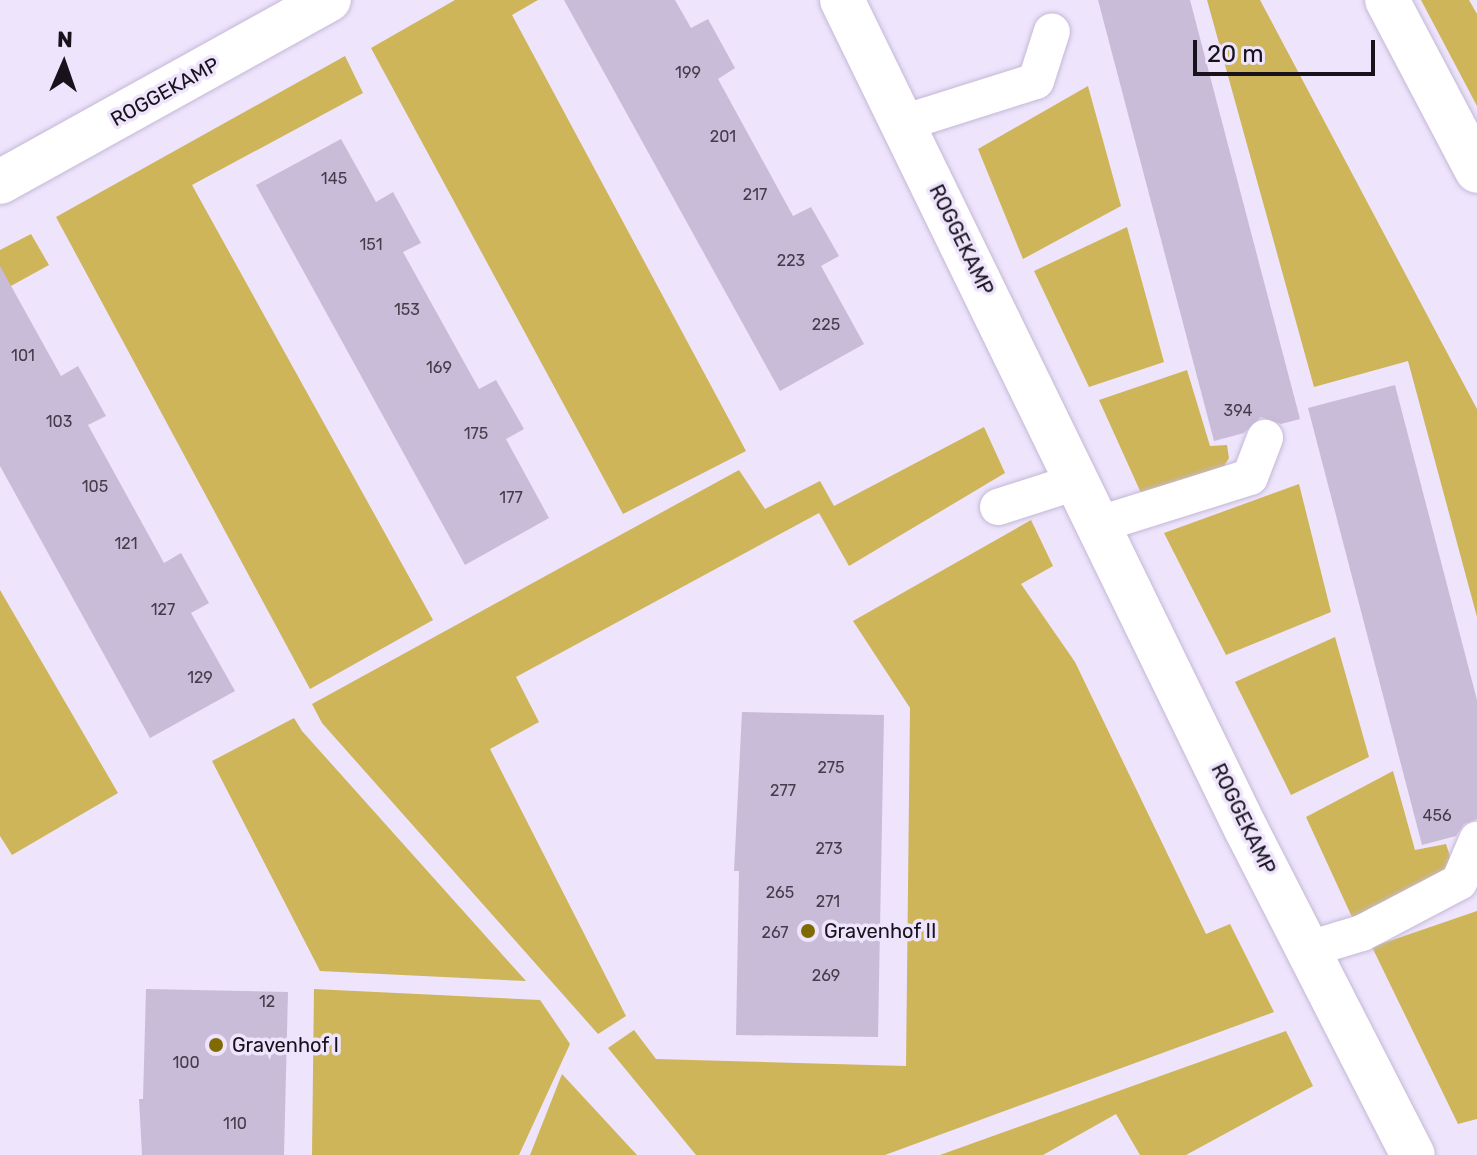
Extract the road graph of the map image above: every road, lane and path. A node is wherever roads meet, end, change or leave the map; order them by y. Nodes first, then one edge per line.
1 (329, 0) edge
2 (842, 0) edge
3 (1387, 0) edge
4 (1052, 31) dead end
5 (903, 123) junction
6 (1477, 171) edge
7 (0, 182) edge
8 (1265, 438) dead end
9 (1079, 481) junction
10 (998, 507) dead end
11 (1100, 524) junction
12 (1477, 840) edge
13 (1309, 949) junction
14 (1413, 1155) edge

1 - 7 street, ROGGEKAMP
2 - 5 street, ROGGEKAMP
3 - 6 street
4 - 5 lane
5 - 9 street, ROGGEKAMP
8 - 11 lane
9 - 10 lane
9 - 11 street, ROGGEKAMP
11 - 13 street, ROGGEKAMP
12 - 13 lane
13 - 14 street, ROGGEKAMP

